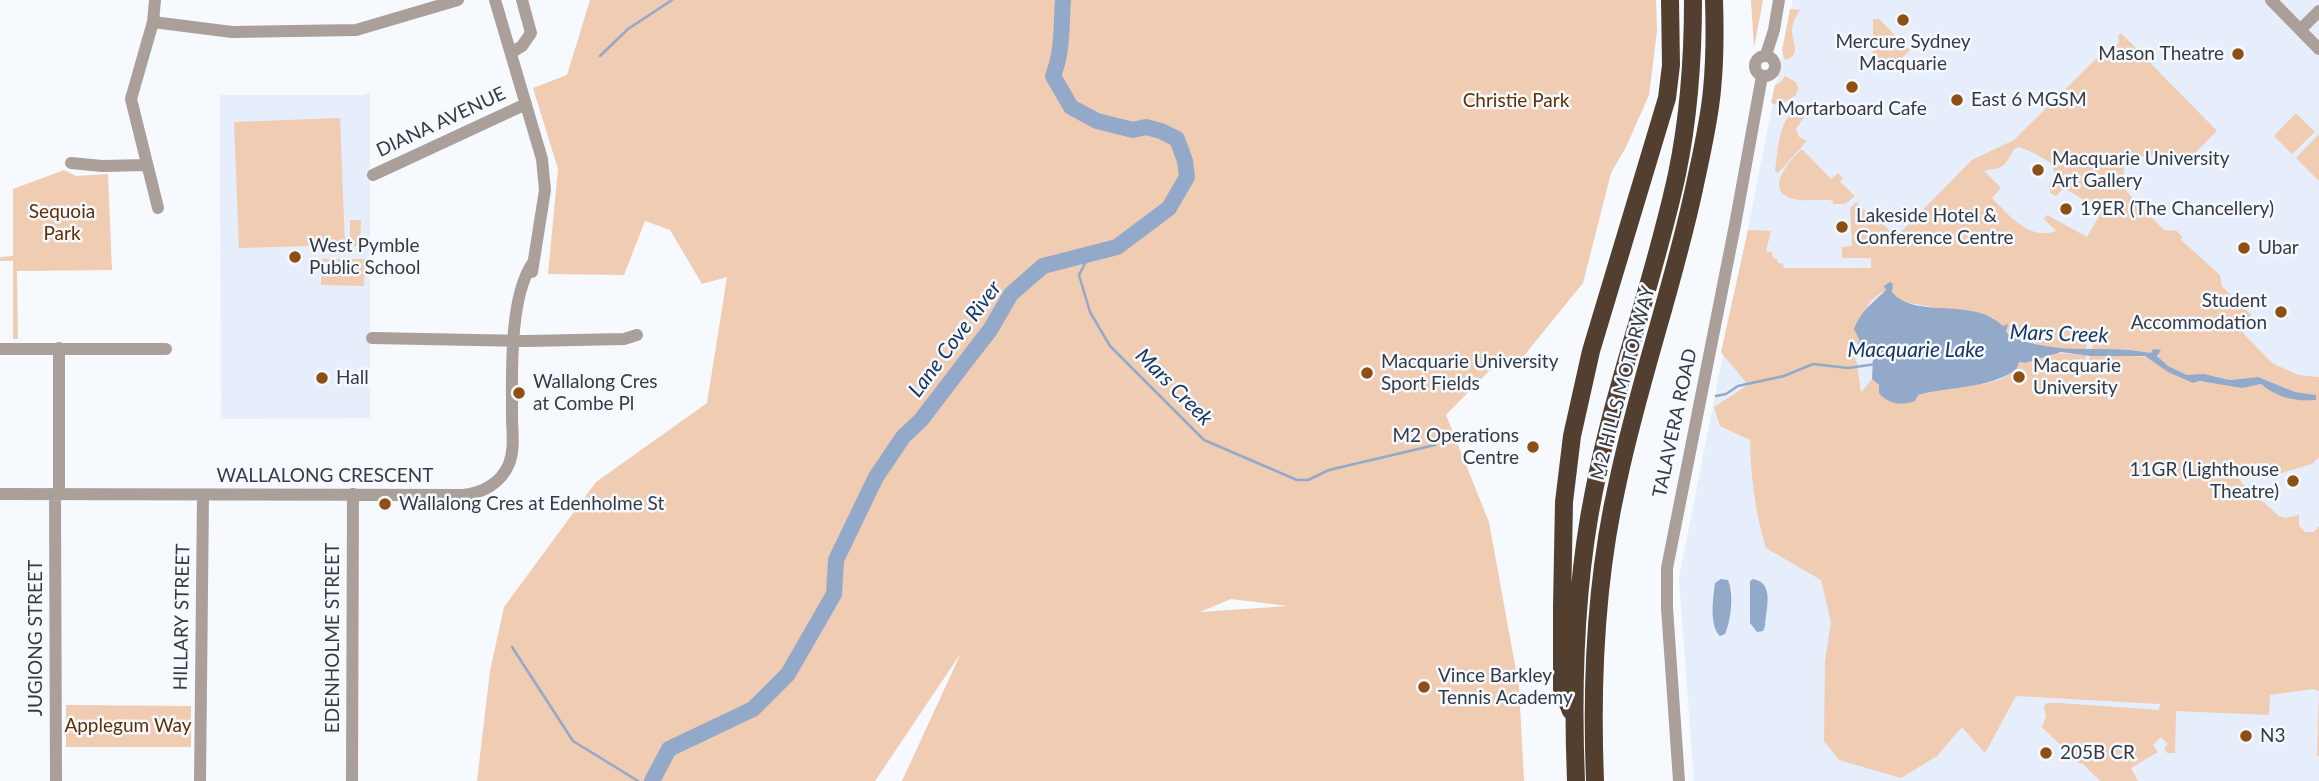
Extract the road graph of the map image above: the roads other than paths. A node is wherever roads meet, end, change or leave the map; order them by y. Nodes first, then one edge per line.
1 (155, 0) edge
2 (458, 0) edge
3 (495, 0) edge
4 (522, 0) edge
5 (1670, 0) edge
6 (1693, 0) edge
7 (1714, 0) edge
8 (1779, 0) edge
9 (2271, 0) edge
10 (2319, 11) edge
11 (153, 22) junction
12 (2301, 29) junction
13 (2319, 49) edge
14 (511, 52) junction
15 (526, 104) junction
16 (71, 163) dead end
17 (147, 165) junction
18 (373, 175) dead end
19 (158, 208) dead end
20 (637, 335) dead end
21 (372, 338) dead end
22 (515, 338) junction
23 (59, 348) junction
24 (0, 349) edge
25 (166, 349) dead end
26 (57, 494) junction
27 (353, 494) junction
28 (0, 495) edge
29 (203, 495) junction
30 (1573, 718) junction
31 (56, 781) edge
32 (200, 781) edge
33 (352, 781) edge
34 (1576, 781) edge
35 (1595, 781) edge
36 (1679, 781) edge

1 - 11 street
2 - 11 street
3 - 14 street, WALLALONG CRESCENT
4 - 14 street
5 - 30 highway
6 - 30 highway, M2 HILLS MOTORWAY
7 - 35 highway, M2 HILLS MOTORWAY
8 - 36 street, TALAVERA ROAD
9 - 12 street
10 - 12 street
11 - 17 street
12 - 13 street
14 - 15 street, WALLALONG CRESCENT
15 - 18 street, DIANA AVENUE
15 - 22 street, WALLALONG CRESCENT
16 - 17 street
17 - 19 street
20 - 22 street
21 - 22 street
22 - 27 street, WALLALONG CRESCENT
23 - 24 street
23 - 25 street
23 - 26 street, JUGIONG STREET
26 - 28 street, WALLALONG CRESCENT
26 - 29 street, WALLALONG CRESCENT
26 - 31 street, JUGIONG STREET
27 - 29 street, WALLALONG CRESCENT
27 - 33 street, EDENHOLME STREET
29 - 32 street, HILLARY STREET
30 - 34 highway, M2 HILLS MOTORWAY

